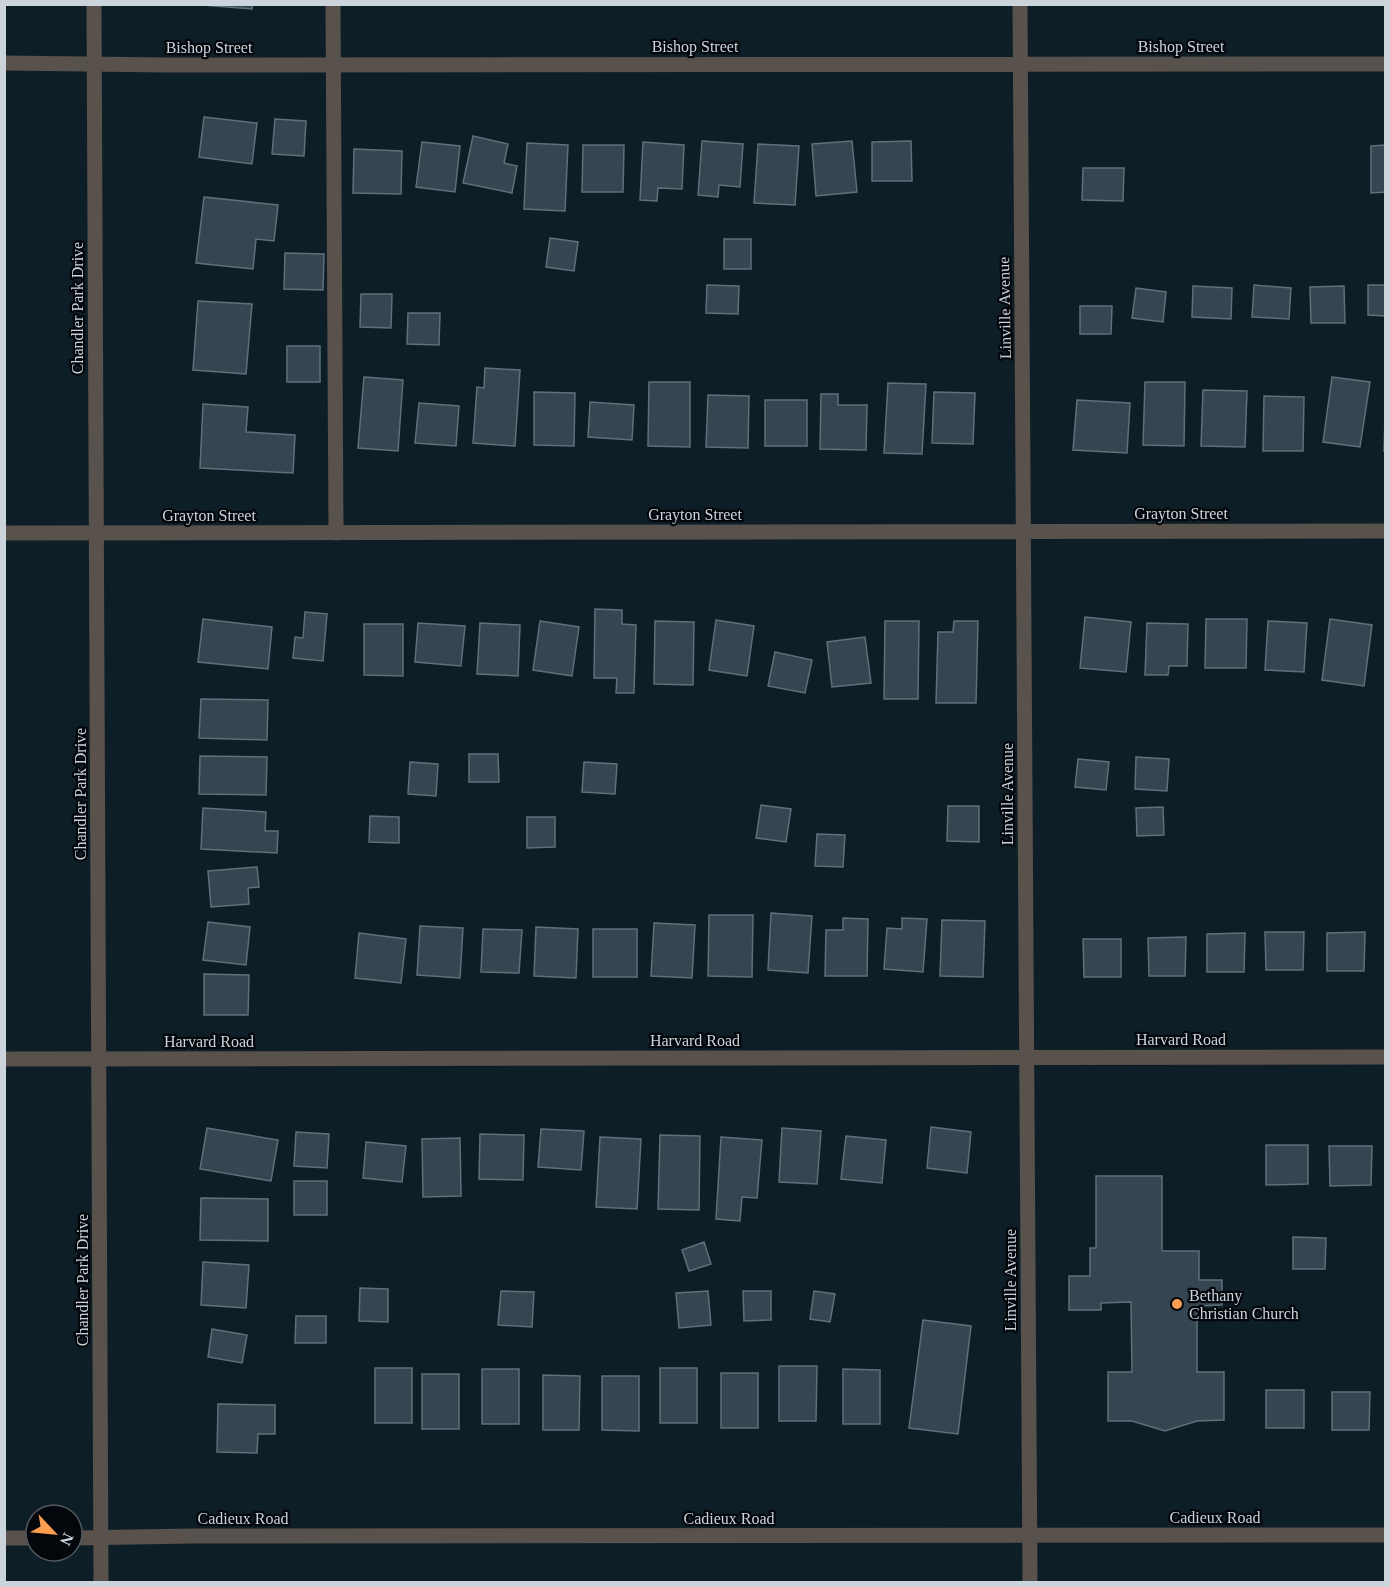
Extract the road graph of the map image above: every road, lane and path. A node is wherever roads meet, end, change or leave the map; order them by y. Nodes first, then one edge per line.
1 (94, 4) edge
2 (333, 4) edge
3 (1020, 4) edge
4 (4, 63) edge
5 (94, 63) junction
6 (1020, 64) junction
7 (1386, 64) edge
8 (333, 65) junction
9 (1024, 531) junction
10 (1386, 531) edge
11 (4, 533) edge
12 (96, 533) junction
13 (336, 533) junction
14 (1026, 1057) junction
15 (1386, 1057) edge
16 (4, 1059) edge
17 (99, 1059) junction
18 (1386, 1535) edge
19 (1030, 1536) junction
20 (4, 1538) edge
21 (24, 1538) edge
22 (84, 1538) edge
23 (101, 1538) junction
24 (101, 1582) edge
25 (1030, 1582) edge

1 - 5 street, Chandler Park Drive
2 - 8 street
3 - 6 street, Linville Avenue
4 - 5 street, Bishop Street
5 - 8 street, Bishop Street
5 - 12 street, Chandler Park Drive
6 - 7 street, Bishop Street
6 - 8 street, Bishop Street
6 - 9 street, Linville Avenue
8 - 13 street
9 - 10 street, Grayton Street
9 - 13 street, Grayton Street
9 - 14 street, Linville Avenue
11 - 12 street, Grayton Street
12 - 13 street, Grayton Street
12 - 17 street, Chandler Park Drive
14 - 15 street, Harvard Road
14 - 17 street, Harvard Road
14 - 19 street, Linville Avenue
16 - 17 street, Harvard Road
17 - 23 street, Chandler Park Drive
18 - 19 street, Cadieux Road
19 - 23 street, Cadieux Road
19 - 25 street, Linville Avenue
20 - 21 street
22 - 23 street, Cadieux Road
23 - 24 street, Chandler Park Drive

